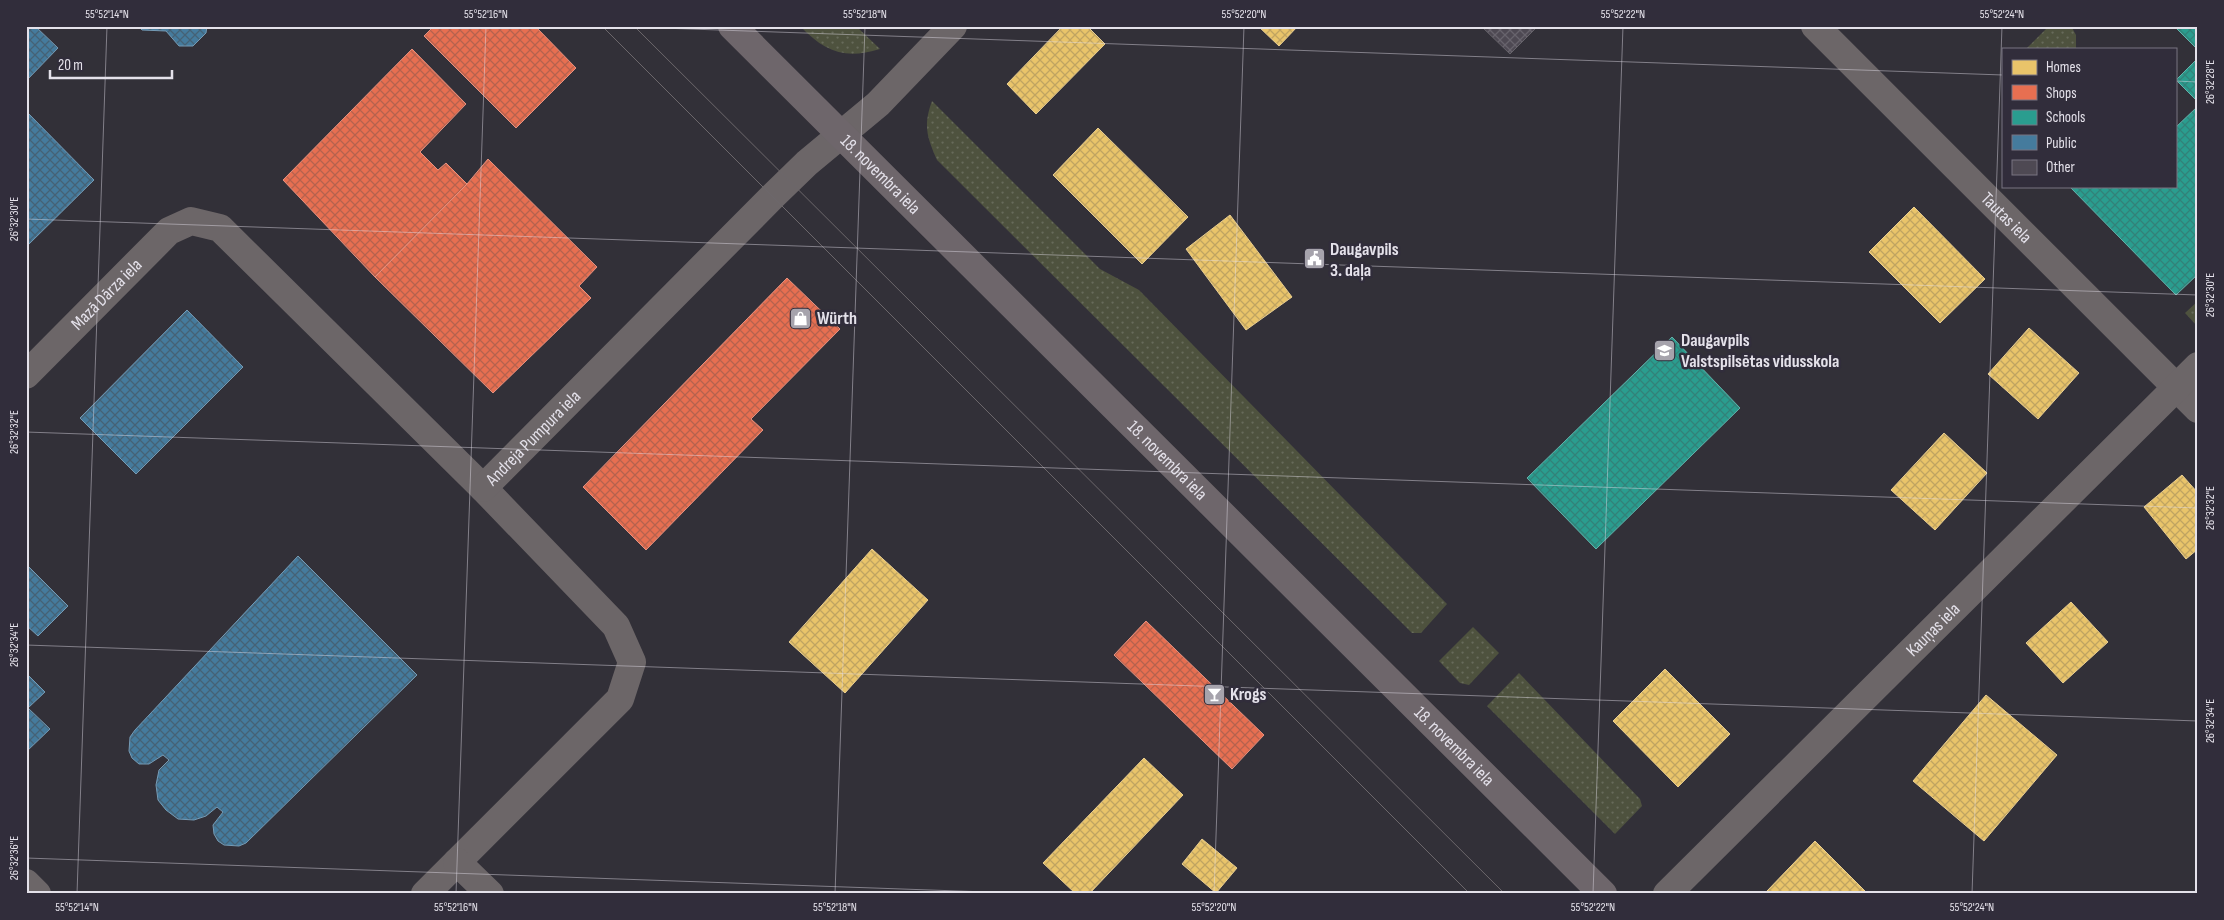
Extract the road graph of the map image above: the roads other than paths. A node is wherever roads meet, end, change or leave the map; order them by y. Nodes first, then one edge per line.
1 (732, 26) edge
2 (953, 26) edge
3 (1815, 26) edge
4 (841, 135) junction
5 (2198, 366) edge
6 (26, 375) edge
7 (2176, 388) junction
8 (2198, 409) edge
9 (483, 488) junction
10 (457, 862) junction
11 (26, 883) edge
12 (37, 894) edge
13 (425, 894) edge
14 (490, 894) edge
15 (1603, 894) edge
16 (1667, 894) edge

1 - 4 main road, 18. novembra iela
2 - 4 street, Andreja Pumpura iela
3 - 7 street, Tautas iela
4 - 9 street, Andreja Pumpura iela
4 - 15 main road, 18. novembra iela
5 - 7 street, Kauņas iela
6 - 9 street, Mazā Dārza iela
7 - 8 street, Tautas iela
7 - 16 street, Kauņas iela
9 - 10 street, Andreja Pumpura iela
10 - 13 street, Andreja Pumpura iela
10 - 14 street
11 - 12 street

